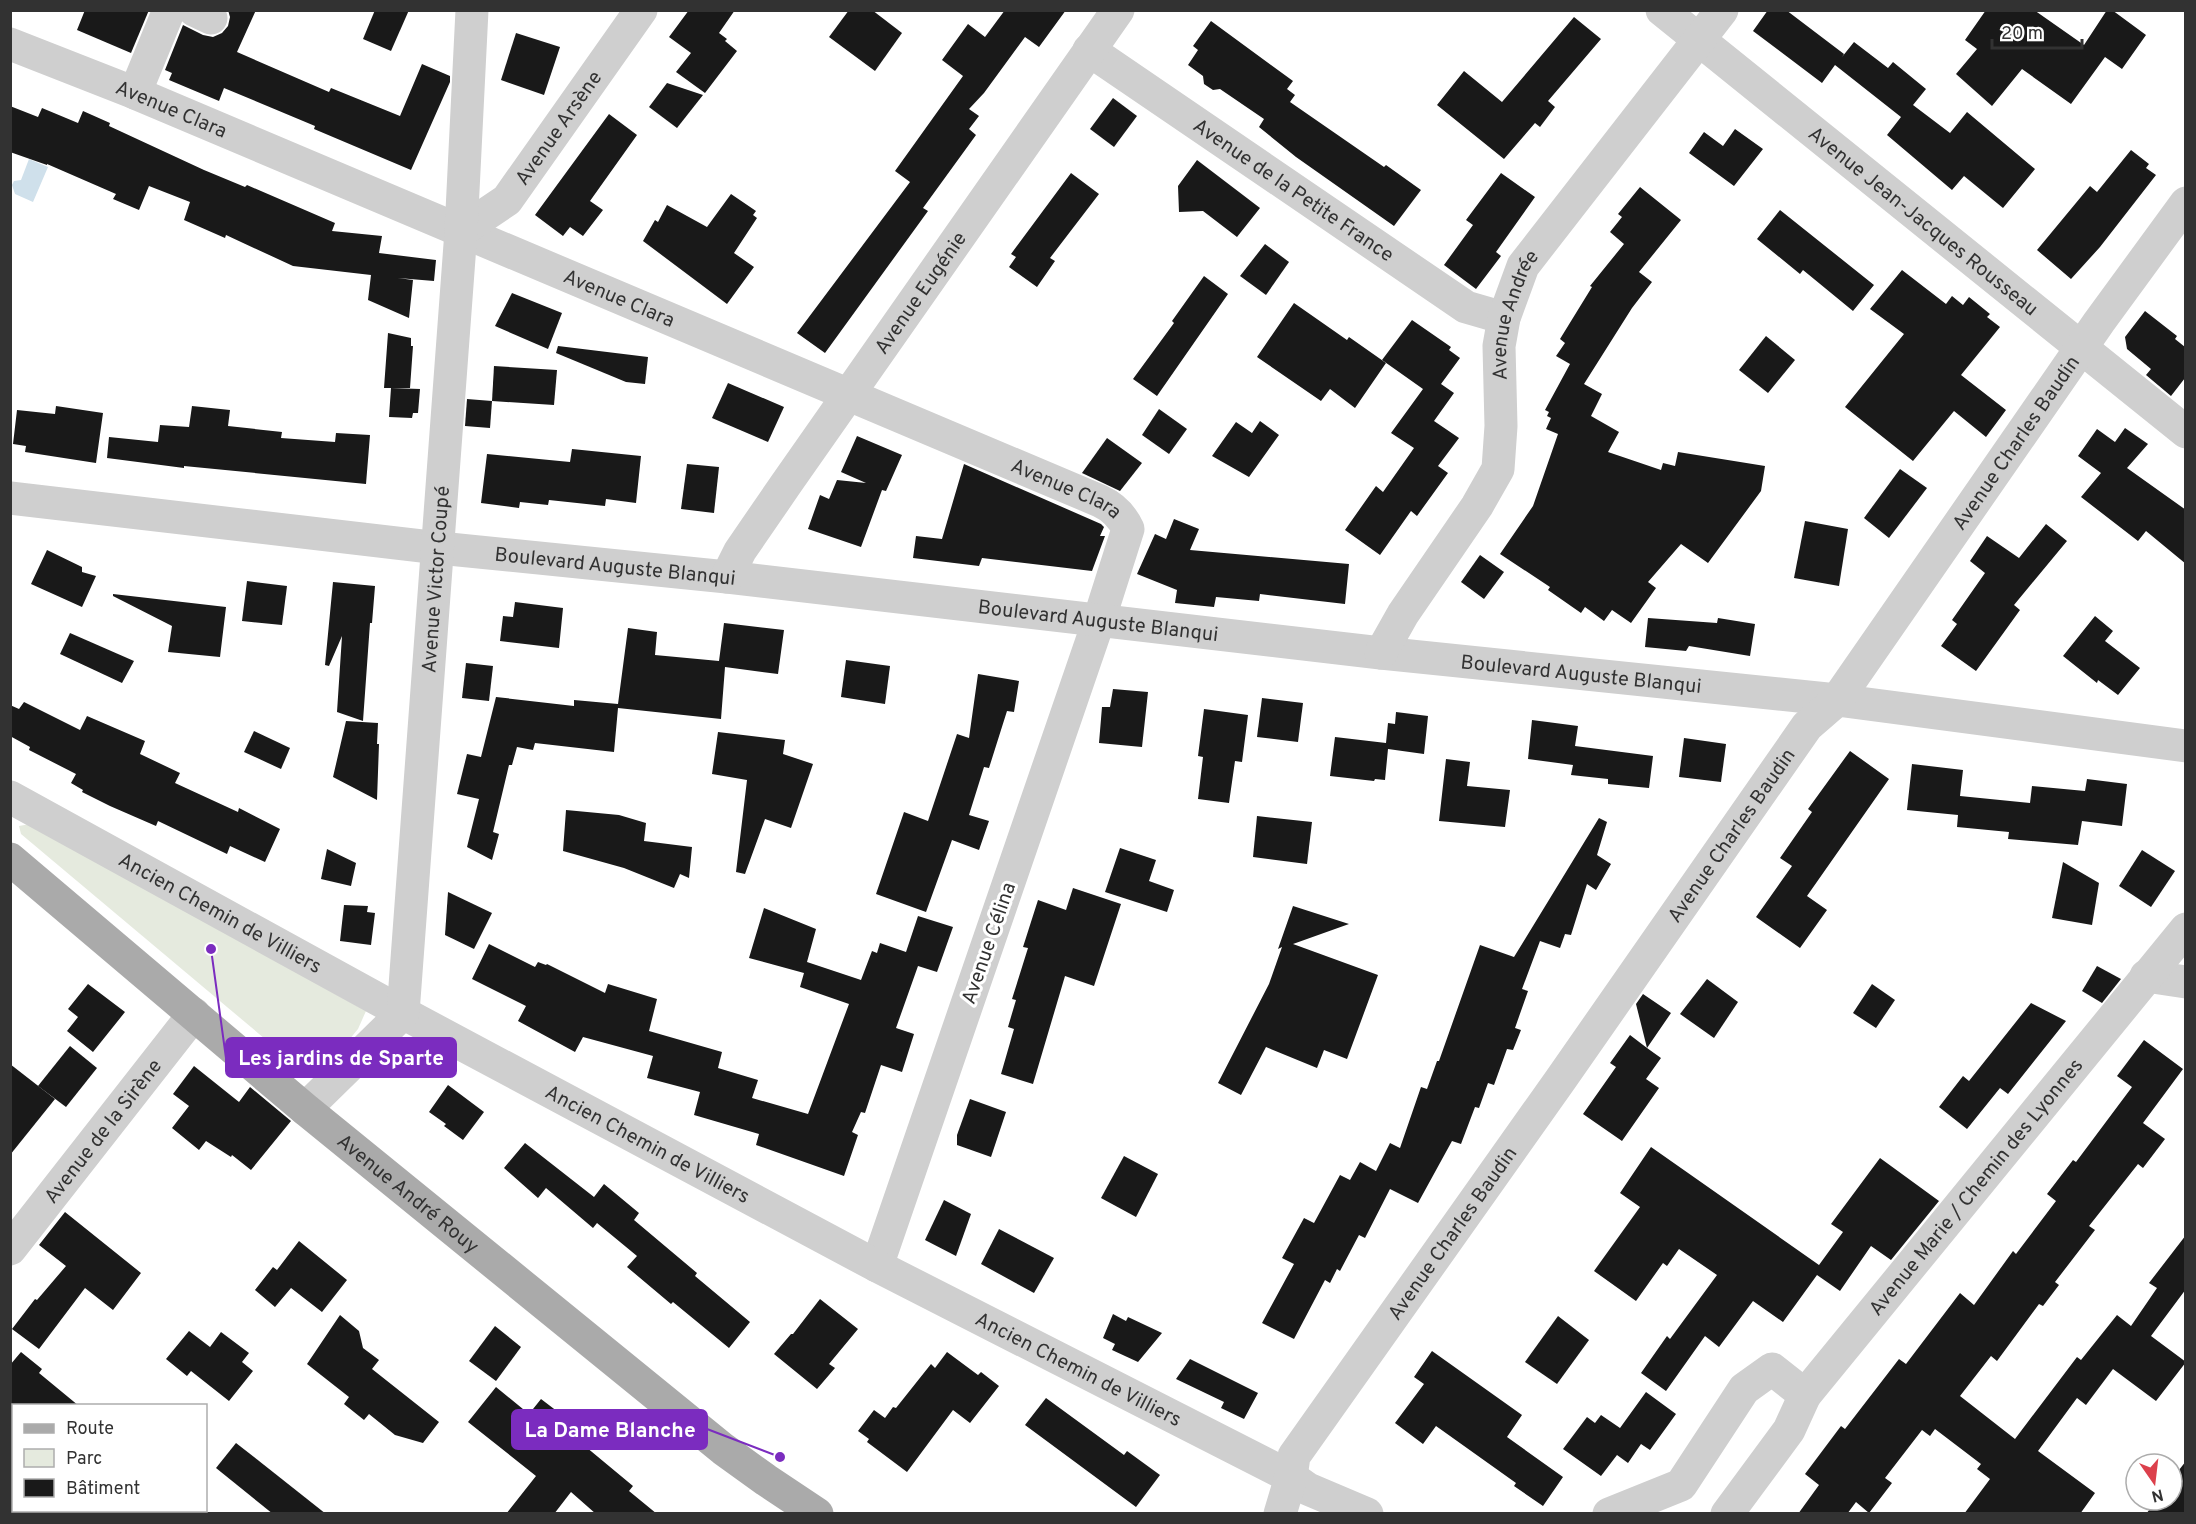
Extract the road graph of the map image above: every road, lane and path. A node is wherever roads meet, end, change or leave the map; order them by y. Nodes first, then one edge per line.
1 (169, 10) edge
2 (472, 10) edge
3 (642, 10) edge
4 (1118, 10) edge
5 (1662, 10) edge
6 (1722, 10) edge
7 (1699, 40) junction
8 (10, 44) edge
9 (1089, 50) junction
10 (135, 93) junction
11 (2186, 203) edge
12 (461, 231) junction
13 (1504, 318) junction
14 (2082, 348) junction
15 (848, 395) junction
16 (2186, 432) edge
17 (10, 498) edge
18 (439, 548) junction
19 (727, 577) junction
20 (1099, 620) junction
21 (1381, 653) junction
22 (1837, 700) junction
23 (2186, 746) edge
24 (10, 797) edge
25 (10, 859) edge
26 (2186, 929) edge
27 (2146, 976) junction
28 (2186, 982) edge
29 (403, 1013) junction
30 (194, 1014) junction
31 (305, 1109) junction
32 (10, 1249) edge
33 (877, 1266) junction
34 (1805, 1395) junction
35 (1292, 1477) junction
36 (817, 1514) edge
37 (1280, 1514) edge
38 (1367, 1514) edge
39 (1609, 1514) edge
40 (1726, 1514) edge

1 - 10 street
2 - 12 street, Avenue Victor Coupé
3 - 12 street, Avenue Arsène
4 - 9 street, Avenue Eugénie
5 - 7 street, Avenue Jean-Jacques Rousseau
6 - 7 street, Avenue Andrée
7 - 13 street, Avenue Andrée
7 - 14 street, Avenue Jean-Jacques Rousseau
8 - 10 street, Avenue Clara
9 - 13 street, Avenue de la Petite France
9 - 15 street, Avenue Eugénie
10 - 12 street, Avenue Clara
11 - 14 street, Avenue Charles Baudin
12 - 15 street, Avenue Clara
12 - 18 street, Avenue Victor Coupé
13 - 21 street, Avenue Andrée
14 - 16 street, Avenue Jean-Jacques Rousseau
14 - 22 street, Avenue Charles Baudin
15 - 19 street, Avenue Eugénie
15 - 20 street, Avenue Clara
17 - 18 street, Boulevard Auguste Blanqui
18 - 19 street, Boulevard Auguste Blanqui
18 - 29 street, Avenue Victor Coupé
19 - 20 street, Boulevard Auguste Blanqui
20 - 21 street, Boulevard Auguste Blanqui
20 - 33 street, Avenue Célina
21 - 22 street, Boulevard Auguste Blanqui
22 - 23 street, Boulevard Auguste Blanqui
22 - 35 street, Avenue Charles Baudin
24 - 29 street, Ancien Chemin de Villiers
25 - 30 main road, Avenue André Rouy
26 - 27 street, Avenue Marie / Chemin des Lyonnes
27 - 28 street
27 - 34 street, Avenue Marie / Chemin des Lyonnes
29 - 31 street
29 - 33 street, Ancien Chemin de Villiers
30 - 31 main road, Avenue André Rouy
30 - 32 street, Avenue de la Sirène
31 - 36 main road, Avenue André Rouy
33 - 35 street, Ancien Chemin de Villiers
34 - 39 street
34 - 40 street, Avenue Marie / Chemin des Lyonnes
35 - 37 street, Avenue Charles Baudin
35 - 38 street, Ancien Chemin de Villiers

